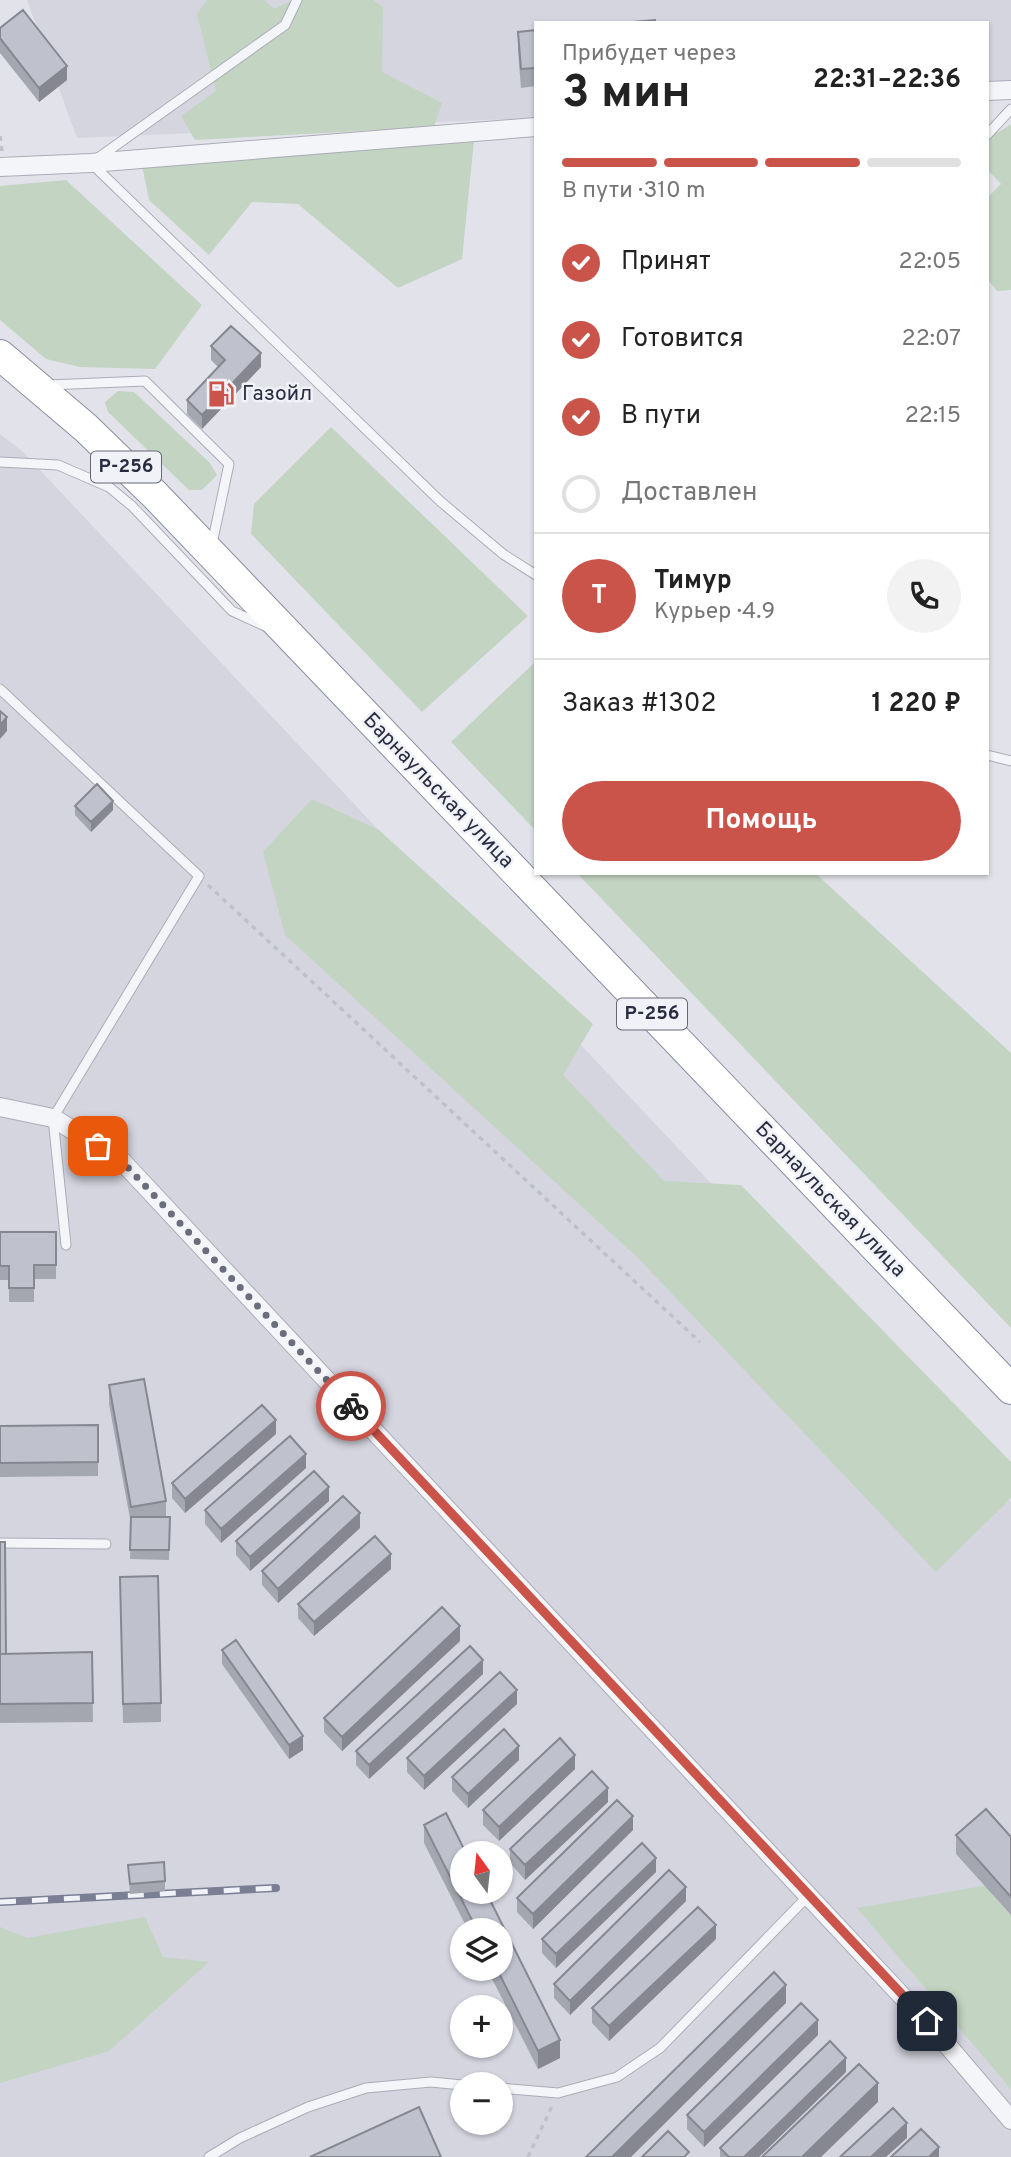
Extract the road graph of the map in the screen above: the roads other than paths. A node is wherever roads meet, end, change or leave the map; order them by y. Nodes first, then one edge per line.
1 (297, 0) edge
2 (1011, 89) edge
3 (989, 91) edge
4 (1011, 109) edge
5 (534, 127) edge
6 (989, 133) edge
7 (91, 163) junction
8 (0, 167) edge
9 (0, 355) edge
10 (38, 386) junction
11 (0, 462) edge
12 (210, 553) junction
13 (534, 574) edge
14 (293, 639) junction
15 (0, 689) edge
16 (989, 755) edge
17 (1011, 761) edge
18 (0, 1107) edge
19 (53, 1118) junction
20 (66, 1245) dead end
21 (1011, 1389) edge
22 (0, 1543) edge
23 (106, 1544) dead end
24 (809, 1895) junction
25 (450, 2084) edge
26 (513, 2089) edge
27 (1011, 2120) edge
28 (209, 2157) edge

1 - 7 lane
2 - 3 street
4 - 6 lane
5 - 7 street
7 - 8 street
7 - 13 lane
9 - 10 highway, Барнаульская улица / Р-256
10 - 12 highway, Барнаульская улица / Р-256
10 - 12 lane
11 - 14 lane
12 - 14 highway, Барнаульская улица / Р-256
14 - 21 highway, Барнаульская улица / Р-256
15 - 19 lane
16 - 17 lane
18 - 19 street
19 - 20 lane
19 - 24 street
22 - 23 lane
24 - 26 lane
24 - 27 street
25 - 28 lane

